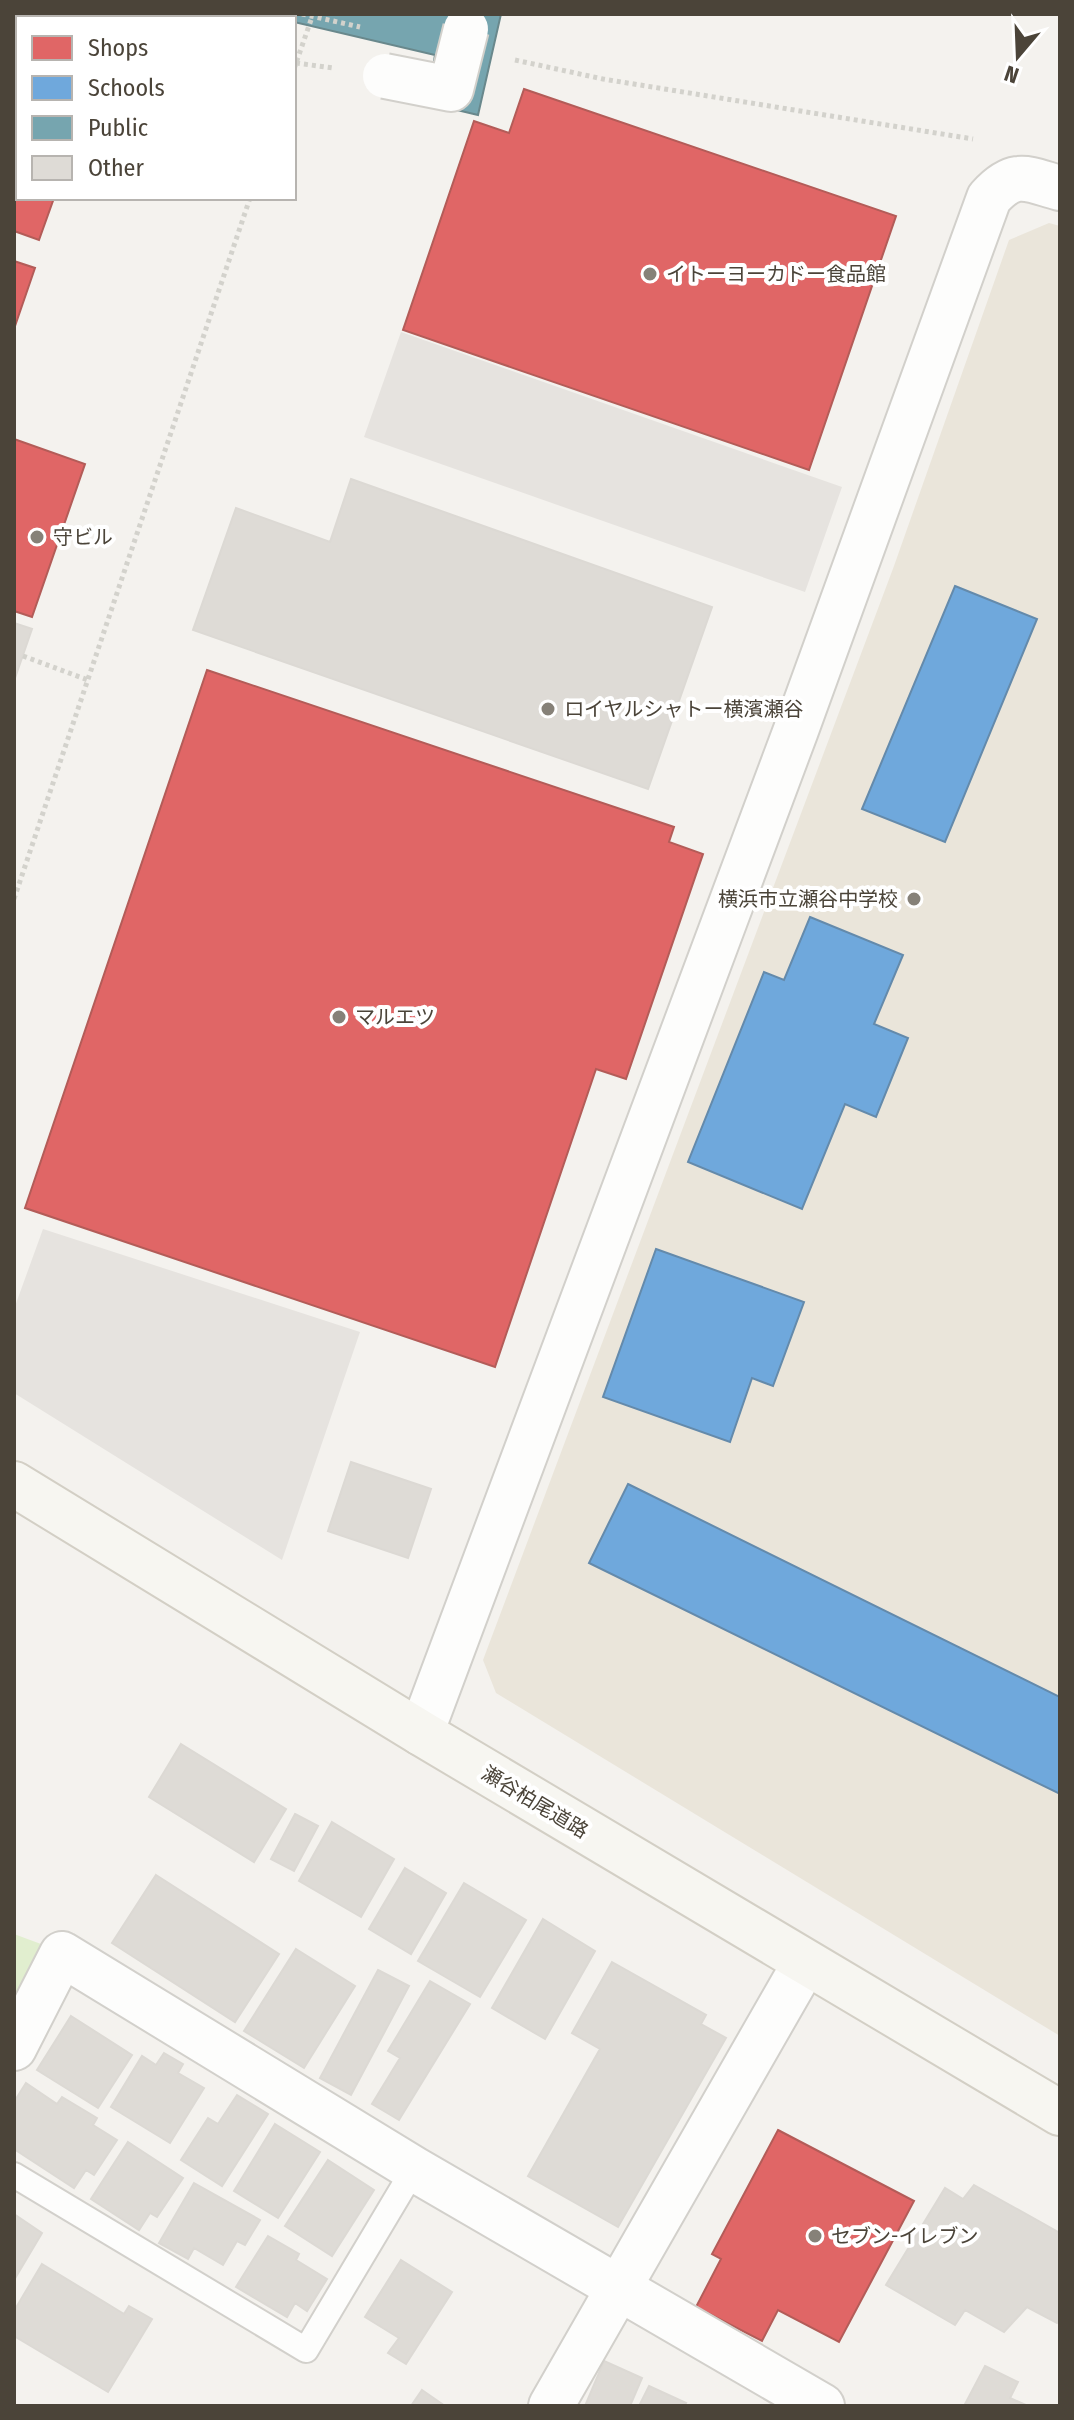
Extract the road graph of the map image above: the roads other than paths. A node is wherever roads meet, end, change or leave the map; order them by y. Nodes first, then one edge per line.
1 (461, 22) edge
2 (385, 76) dead end
3 (1040, 183) edge
4 (14, 1484) edge
5 (421, 1733) junction
6 (805, 1963) junction
7 (14, 2048) edge
8 (1060, 2113) edge
9 (414, 2169) junction
10 (14, 2175) edge
11 (618, 2288) junction
12 (551, 2406) edge
13 (822, 2406) edge

1 - 2 street, bridge
3 - 5 street
4 - 5 main road, 瀬谷柏尾道路
5 - 6 main road, 瀬谷柏尾道路
6 - 8 main road, 瀬谷柏尾道路
6 - 11 street
7 - 9 street
9 - 10 lane
9 - 11 street
11 - 12 street
11 - 13 street

